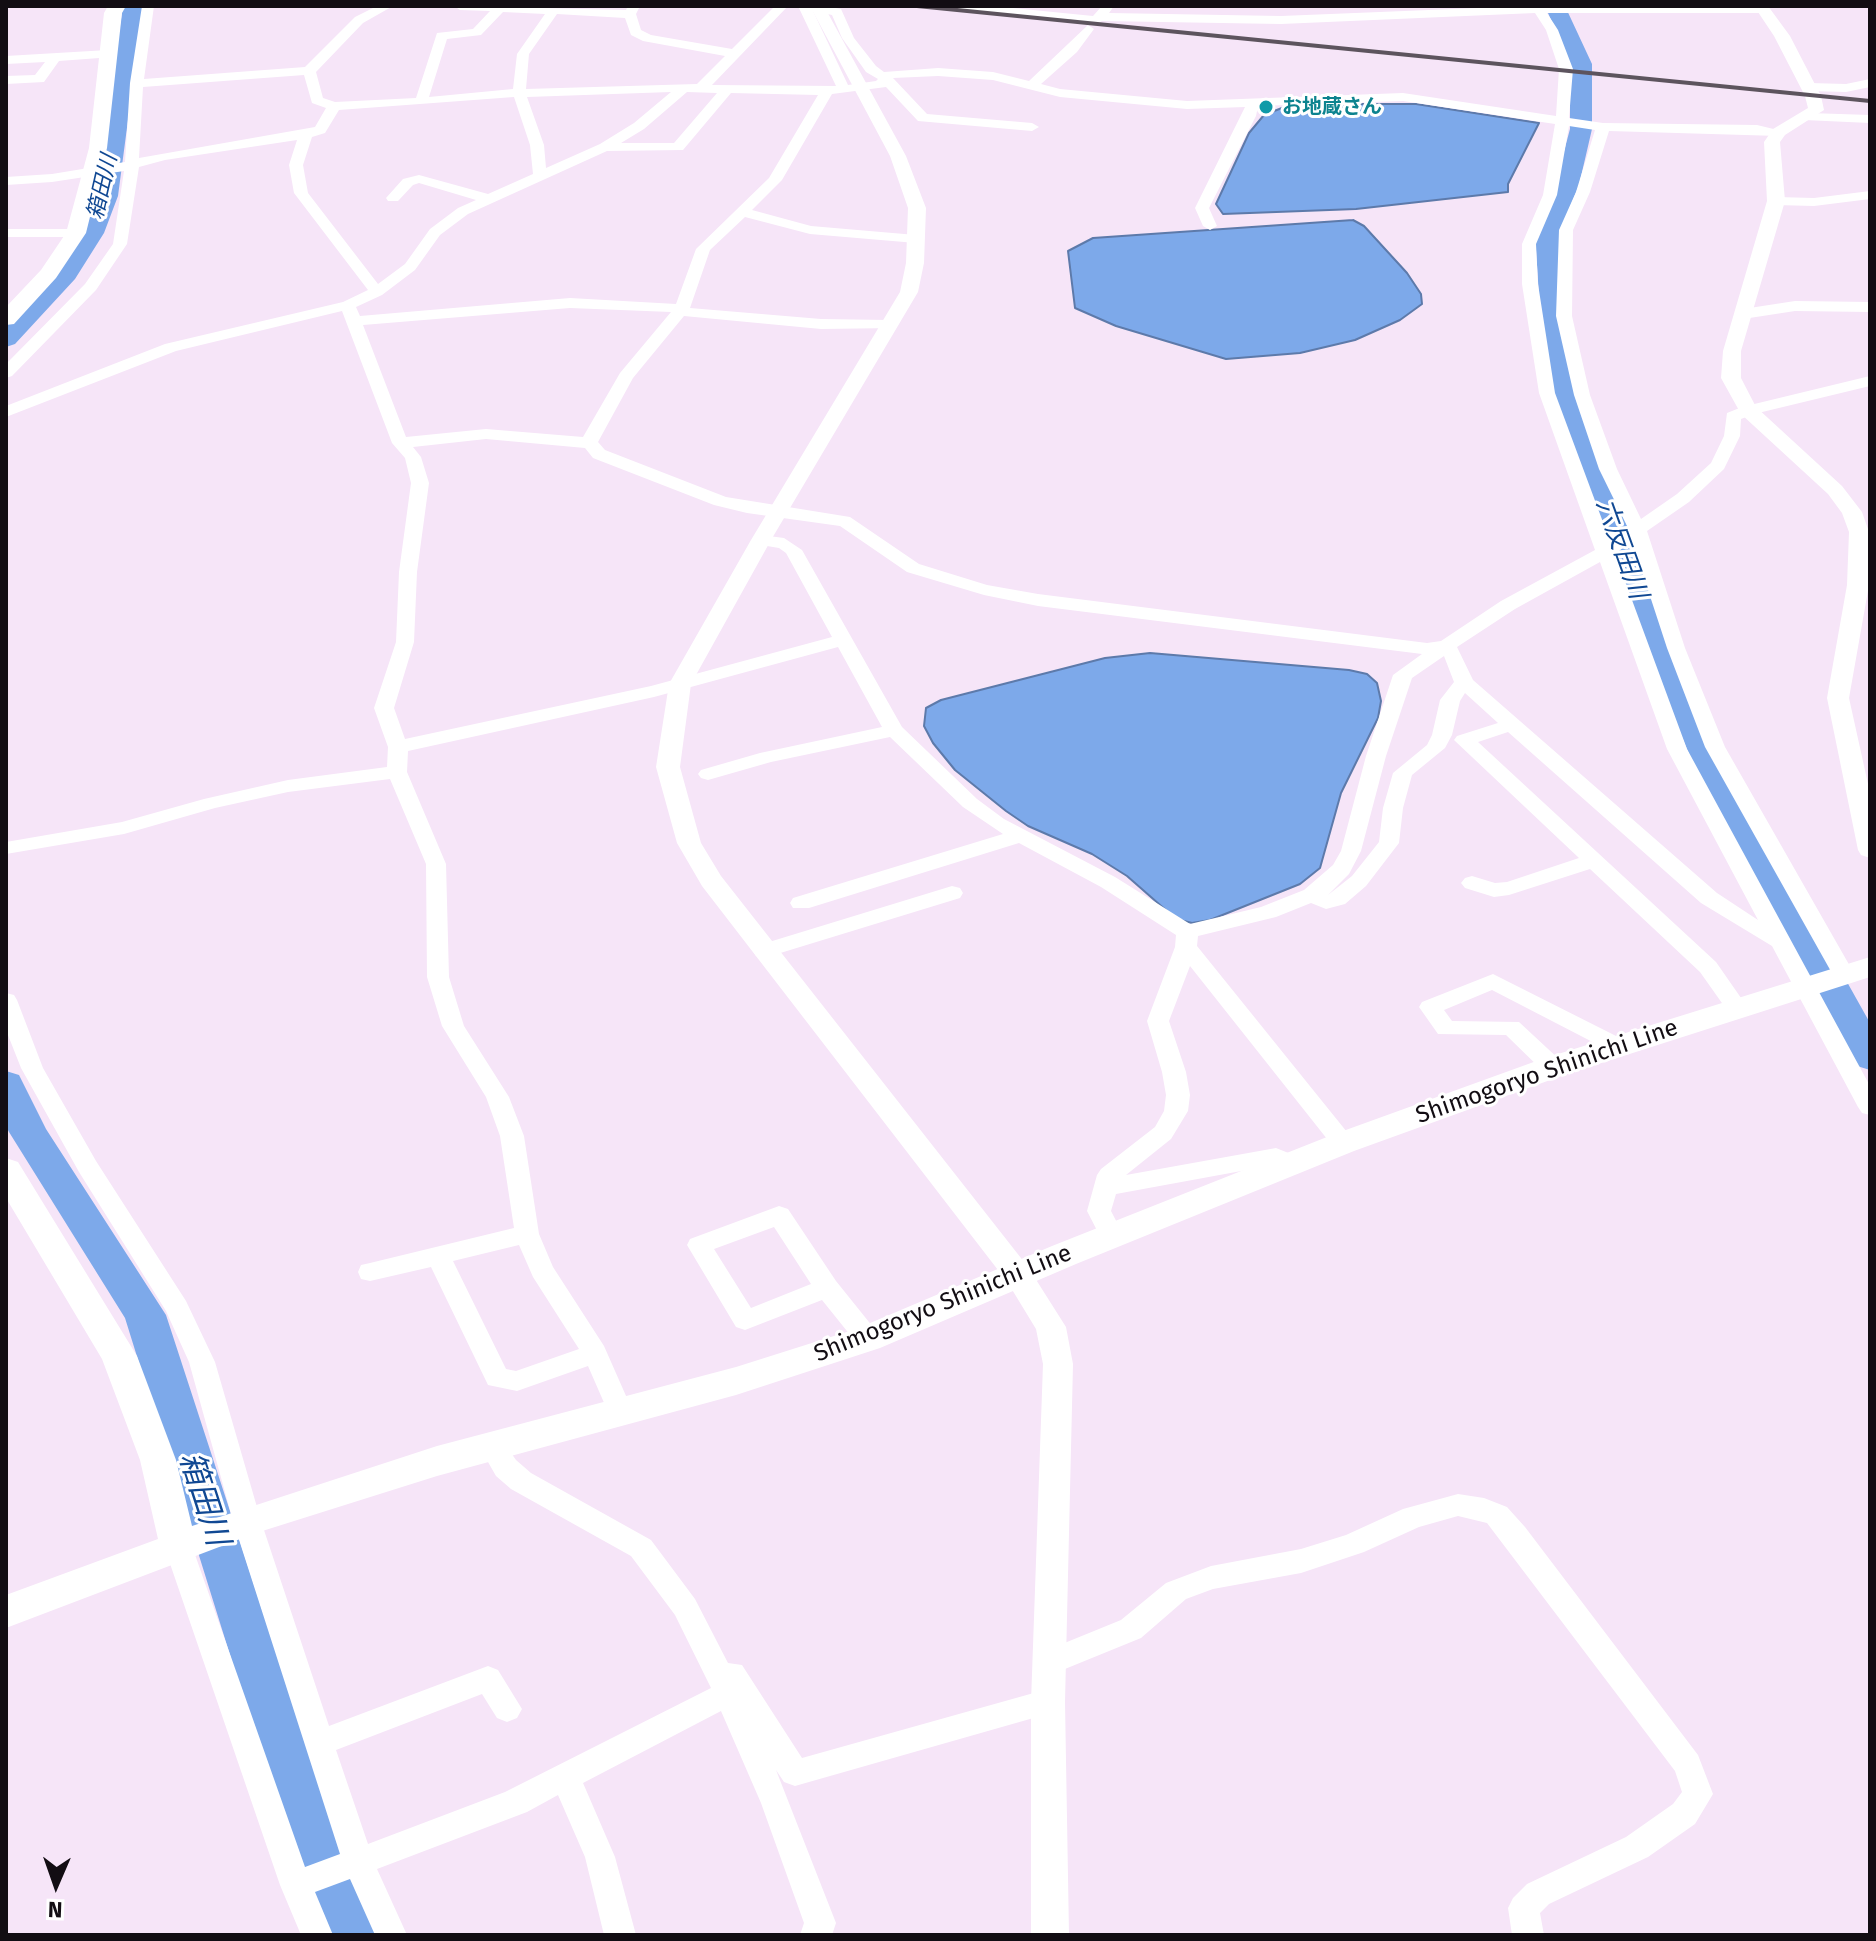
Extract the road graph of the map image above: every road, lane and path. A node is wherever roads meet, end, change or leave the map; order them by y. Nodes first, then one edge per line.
1 (117, 6) edge
2 (148, 6) edge
3 (387, 6) edge
4 (460, 6) edge
5 (782, 6) edge
6 (805, 6) edge
7 (817, 6) edge
8 (955, 6) edge
9 (1535, 7) edge
10 (1762, 7) edge
11 (500, 8) junction
12 (554, 10) junction
13 (632, 10) edge
14 (1105, 11) edge
15 (1088, 29) dead end
16 (108, 54) junction
17 (736, 54) junction
18 (54, 58) junction
19 (6, 60) edge
20 (309, 71) junction
21 (885, 78) junction
22 (6, 80) edge
23 (137, 83) junction
24 (1870, 83) edge
25 (1032, 85) junction
26 (1809, 87) junction
27 (684, 88) junction
28 (701, 88) junction
29 (852, 88) junction
30 (727, 89) junction
31 (827, 91) junction
32 (519, 93) junction
33 (421, 102) junction
34 (1248, 102) junction
35 (334, 106) junction
36 (1809, 117) junction
37 (1870, 119) edge
38 (1565, 122) junction
39 (1032, 127) dead end
40 (1600, 127) junction
41 (1779, 132) junction
42 (306, 135) junction
43 (605, 147) junction
44 (128, 166) junction
45 (96, 169) junction
46 (540, 175) junction
47 (6, 181) edge
48 (1870, 195) edge
49 (393, 198) dead end
50 (488, 199) junction
51 (1776, 201) junction
52 (744, 212) junction
53 (1210, 226) dead end
54 (6, 233) edge
55 (76, 233) junction
56 (916, 239) junction
57 (377, 292) junction
58 (1870, 307) edge
59 (681, 310) junction
60 (351, 313) junction
61 (1743, 314) junction
62 (6, 319) edge
63 (889, 325) junction
64 (6, 373) edge
65 (1870, 381) edge
66 (1748, 410) junction
67 (6, 412) edge
68 (400, 443) junction
69 (589, 443) junction
70 (780, 512) junction
71 (1635, 531) junction
72 (1864, 531) edge
73 (761, 540) junction
74 (1607, 550) junction
75 (842, 640) junction
76 (1445, 646) junction
77 (1464, 682) junction
78 (680, 684) junction
79 (1512, 725) junction
80 (894, 730) junction
81 (398, 747) junction
82 (397, 772) junction
83 (708, 774) dead end
84 (1020, 836) junction
85 (6, 848) edge
86 (1870, 850) edge
87 (1592, 861) junction
88 (1472, 883) dead end
89 (952, 893) dead end
90 (1312, 895) junction
91 (801, 903) dead end
92 (1780, 939) junction
93 (1187, 940) junction
94 (764, 951) junction
95 (1834, 978) edge
96 (6, 1000) edge
97 (1737, 1008) junction
98 (1618, 1046) junction
99 (1553, 1067) junction
100 (1870, 1107) edge
101 (1343, 1143) junction
102 (1293, 1164) junction
103 (6, 1170) edge
104 (1106, 1187) junction
105 (527, 1234) junction
106 (1113, 1238) junction
107 (438, 1256) junction
108 (370, 1272) dead end
109 (1018, 1275) junction
110 (827, 1288) junction
111 (868, 1339) junction
112 (595, 1353) junction
113 (621, 1414) junction
114 (493, 1448) junction
115 (242, 1523) junction
116 (187, 1546) junction
117 (6, 1612) edge
118 (1050, 1662) junction
119 (724, 1685) junction
120 (1048, 1702) junction
121 (507, 1709) dead end
122 (319, 1743) junction
123 (565, 1776) junction
124 (358, 1861) junction
125 (296, 1885) junction
126 (823, 1931) edge
127 (317, 1935) edge
128 (391, 1935) edge
129 (620, 1935) edge
130 (1050, 1935) edge
131 (1528, 1935) edge

1 - 16 main road
2 - 23 street
3 - 20 street
4 - 11 street
5 - 17 street
6 - 21 street
6 - 29 street
7 - 29 street
8 - 14 street
9 - 10 street
9 - 14 street
9 - 38 street
10 - 26 street
11 - 12 street
11 - 33 street
12 - 13 street
12 - 32 street
13 - 17 street
15 - 25 street
16 - 18 street
16 - 45 main road
17 - 28 street
18 - 19 street
18 - 22 street
20 - 23 street
20 - 35 street
21 - 25 street
21 - 29 street
21 - 39 street
23 - 44 street
24 - 26 street
25 - 34 street
26 - 36 street
27 - 28 street
27 - 32 street
27 - 43 street
28 - 30 street
29 - 31 street
29 - 56 street
30 - 31 street
30 - 43 street
31 - 52 street
32 - 33 street
32 - 46 street
33 - 35 street
34 - 38 street
34 - 53 street
35 - 42 street
36 - 37 street
36 - 41 street
38 - 40 street
38 - 74 street
40 - 41 street
40 - 71 street
41 - 51 street
42 - 44 street
42 - 57 street
43 - 46 street
44 - 45 street
44 - 64 street
45 - 47 street
45 - 55 main road
46 - 50 street
48 - 51 street
49 - 50 street
50 - 57 street
51 - 61 street
52 - 56 street
52 - 59 street
54 - 55 street
55 - 62 main road
56 - 63 street
57 - 60 street
58 - 61 street
59 - 60 street
59 - 63 street
59 - 69 street
60 - 67 street
60 - 68 street
61 - 66 street
63 - 70 street
65 - 66 street
66 - 71 street
66 - 72 street
68 - 69 street
68 - 81 street
69 - 70 street
70 - 73 street
70 - 76 street
71 - 74 street
71 - 95 street
72 - 86 street
73 - 75 street
73 - 78 street
74 - 76 street
74 - 92 street
75 - 78 street
75 - 80 street
76 - 77 street
76 - 90 street
77 - 79 street
77 - 90 street
78 - 81 street
78 - 94 street
79 - 87 street
79 - 92 street
80 - 83 street
80 - 84 street
81 - 82 street
82 - 85 street
82 - 105 street
84 - 91 street
84 - 93 street
87 - 88 street
87 - 97 street
89 - 94 street
90 - 93 street
92 - 95 street
93 - 101 street
93 - 104 street
94 - 109 street
95 - 97 main road, Shimogoryo Shinichi Line
95 - 100 street
96 - 115 street
97 - 98 main road, Shimogoryo Shinichi Line
98 - 99 main road, Shimogoryo Shinichi Line
98 - 99 street
99 - 101 main road, Shimogoryo Shinichi Line
101 - 102 main road, Shimogoryo Shinichi Line
102 - 104 street
102 - 106 main road, Shimogoryo Shinichi Line
103 - 116 main road
104 - 106 street
105 - 107 street
105 - 112 street
106 - 109 main road, Shimogoryo Shinichi Line
107 - 108 street
107 - 112 street
109 - 111 main road, Shimogoryo Shinichi Line
109 - 118 street
110 - 110 street
110 - 111 street
111 - 113 main road, Shimogoryo Shinichi Line
112 - 113 street
113 - 114 main road, Shimogoryo Shinichi Line
114 - 115 main road, Shimogoryo Shinichi Line
114 - 119 street
115 - 116 main road, Shimogoryo Shinichi Line
115 - 122 street
116 - 117 main road, Shimogoryo Shinichi Line
116 - 125 street
118 - 120 street
118 - 131 street
119 - 120 street
119 - 123 street
119 - 126 street
120 - 130 street
121 - 122 street
122 - 124 street
123 - 124 street
123 - 129 street
124 - 125 street
124 - 128 street
125 - 127 street

